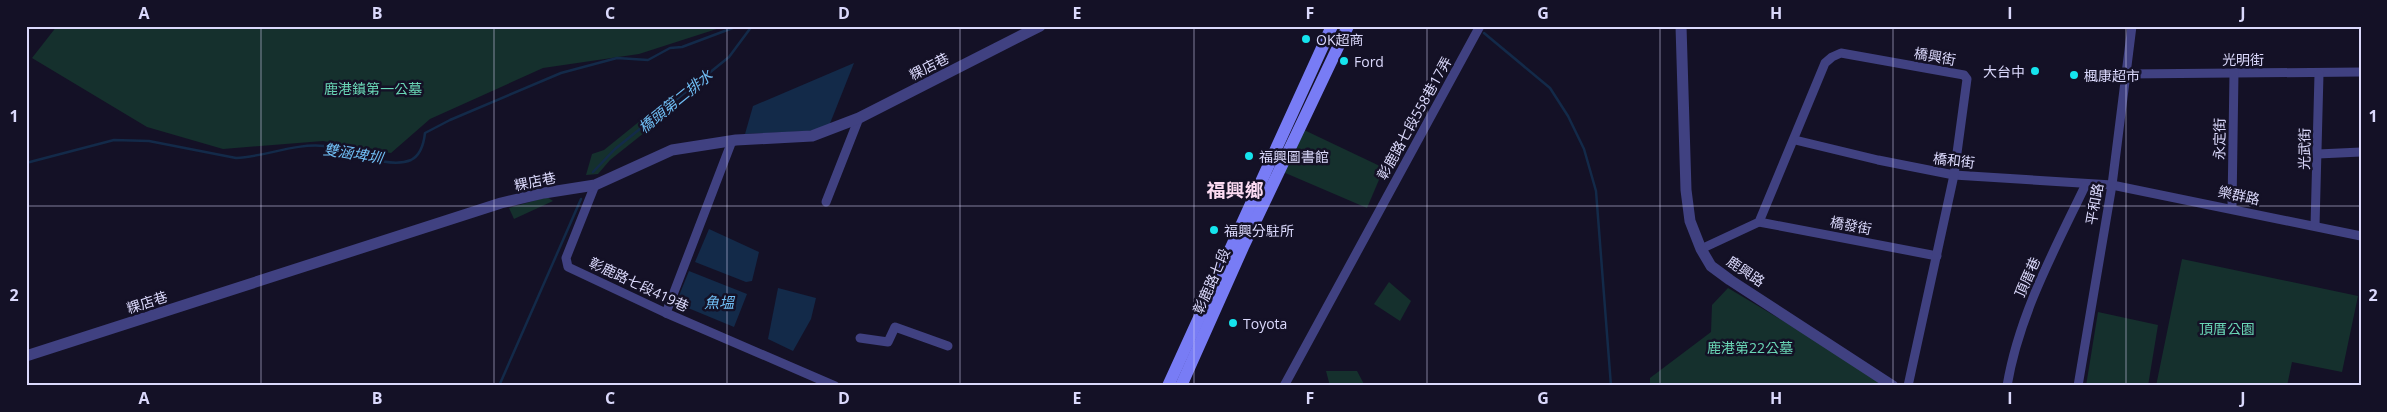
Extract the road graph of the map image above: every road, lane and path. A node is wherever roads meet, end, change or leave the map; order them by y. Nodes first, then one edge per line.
1 (1040, 26) edge
2 (1332, 26) edge
3 (1347, 26) edge
4 (1480, 26) edge
5 (1682, 26) edge
6 (2132, 26) edge
7 (2234, 72) junction
8 (2361, 72) edge
9 (2126, 74) junction
10 (2319, 74) junction
11 (859, 118) junction
12 (1795, 140) junction
13 (732, 141) junction
14 (2361, 152) edge
15 (2318, 154) junction
16 (1954, 175) junction
17 (2086, 184) junction
18 (595, 185) junction
19 (2112, 185) junction
20 (826, 202) dead end
21 (2232, 207) junction
22 (1760, 222) junction
23 (2315, 226) junction
24 (2361, 236) edge
25 (1701, 249) junction
26 (1937, 256) junction
27 (666, 313) junction
28 (860, 338) dead end
29 (948, 346) dead end
30 (26, 356) edge
31 (835, 386) edge
32 (1168, 386) edge
33 (1181, 386) edge
34 (1284, 386) edge
35 (1893, 386) edge
36 (1908, 386) edge
37 (2007, 386) edge
38 (2078, 386) edge

1 - 11 street, 粿店巷
2 - 32 main road, 彰鹿路七段
3 - 33 main road, 彰鹿路七段
4 - 34 street, 彰鹿路七段558巷17弄
5 - 25 street, 鹿興路
6 - 9 street, 平和路
7 - 9 street, 光明街
7 - 10 street, 光明街
7 - 21 street, 永定街
8 - 10 street, 光明街
9 - 19 street, 平和路
10 - 15 street, 光武街
11 - 13 street, 粿店巷
11 - 20 street
12 - 16 street, 橋和街
12 - 16 street, 橋興街
12 - 22 street, 橋興街
13 - 18 street, 粿店巷
13 - 27 street
14 - 15 street
15 - 23 street, 光武街
16 - 17 street, 橋和街
16 - 26 street, 橋興街
17 - 19 street, 橋和街
17 - 37 street, 頂厝巷
18 - 27 street, 彰鹿路七段419巷
18 - 30 street, 粿店巷
19 - 21 street, 樂群路
19 - 38 street, 平和路
21 - 23 street, 樂群路
22 - 25 street
22 - 26 street, 橋發街
23 - 24 street, 樂群路
25 - 35 street, 鹿興路
26 - 36 street, 橋興街
27 - 31 street, 彰鹿路七段419巷
28 - 29 street

